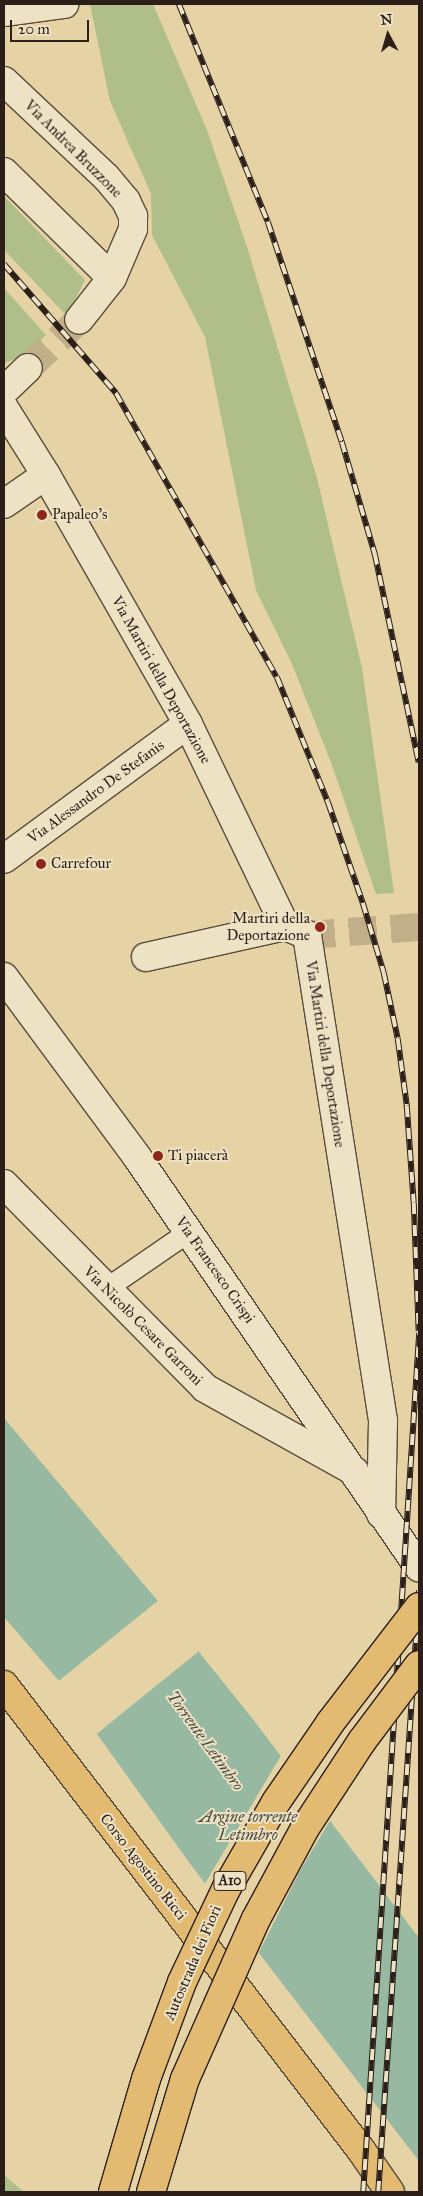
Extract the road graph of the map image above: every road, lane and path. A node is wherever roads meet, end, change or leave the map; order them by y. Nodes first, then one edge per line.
1 (64, 4) edge
2 (4, 12) edge
3 (4, 81) edge
4 (4, 172) edge
5 (112, 278) junction
6 (79, 320) tunnel mouth
7 (28, 368) tunnel mouth
8 (4, 391) edge
9 (4, 408) edge
10 (46, 475) junction
11 (4, 504) edge
12 (188, 724) junction
13 (4, 859) edge
14 (296, 930) junction
15 (146, 957) dead end
16 (4, 977) edge
17 (4, 1184) edge
18 (189, 1232) junction
19 (106, 1289) junction
20 (354, 1471) junction
21 (381, 1514) junction
22 (419, 1568) edge
23 (419, 1607) edge
24 (419, 1665) edge
25 (4, 1685) edge
26 (113, 2192) edge
27 (151, 2192) edge
28 (390, 2192) edge

1 - 2 street
3 - 5 street, Via Andrea Bruzzone
4 - 5 street
5 - 6 street, Via Andrea Bruzzone
7 - 8 street
9 - 10 street, Via Martiri della Deportazione
10 - 11 street
10 - 12 street, Via Martiri della Deportazione
12 - 13 street, Via Alessandro De Stefanis
12 - 14 street, Via Martiri della Deportazione
14 - 15 street
14 - 21 street, Via Martiri della Deportazione
16 - 18 street, Via Francesco Crispi
17 - 19 street, Via Nicolò Cesare Garroni
18 - 19 street
18 - 20 street, Via Francesco Crispi
19 - 20 street, Via Nicolò Cesare Garroni
20 - 21 street, Via Francesco Crispi
21 - 22 street, Via Francesco Crispi
23 - 26 main road, Autostrada dei Fiori / A10, bridge
24 - 27 main road, A10, bridge
25 - 28 main road, Corso Agostino Ricci

